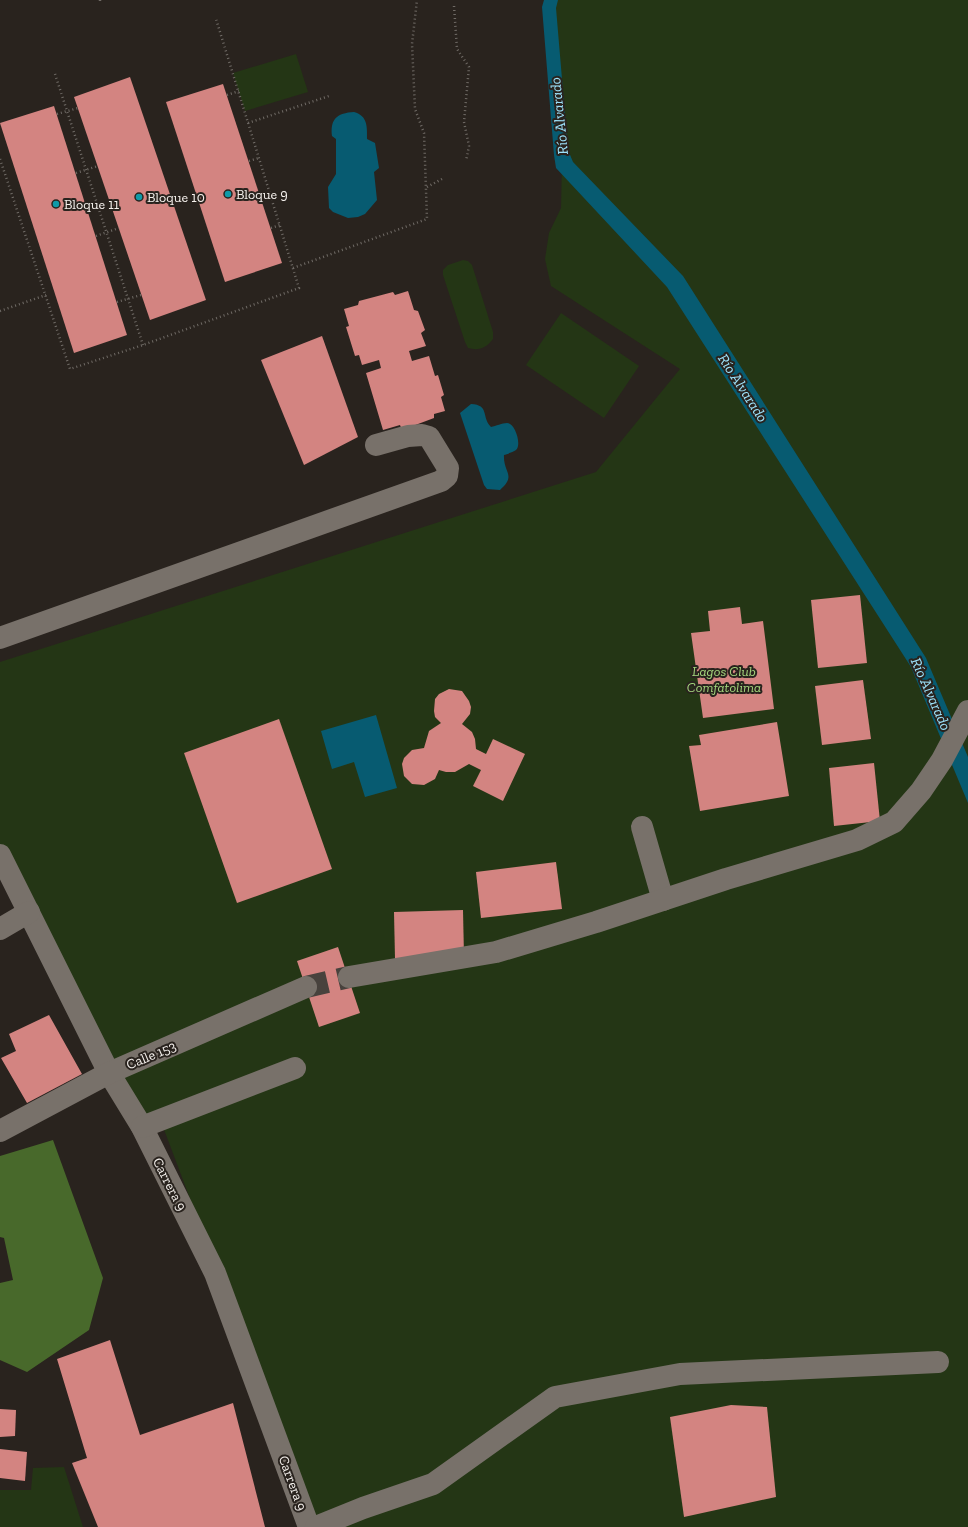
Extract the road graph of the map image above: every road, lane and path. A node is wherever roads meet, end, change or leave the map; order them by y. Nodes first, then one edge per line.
1 (417, 0) edge
2 (454, 6) dead end
3 (216, 19) dead end
4 (55, 74) dead end
5 (238, 91) junction
6 (227, 95) dead end
7 (329, 96) dead end
8 (78, 108) dead end
9 (67, 111) junction
10 (57, 114) dead end
11 (248, 123) junction
12 (259, 158) junction
13 (0, 159) edge
14 (249, 161) dead end
15 (466, 161) dead end
16 (98, 166) dead end
17 (86, 170) junction
18 (76, 173) dead end
19 (442, 179) dead end
20 (427, 187) junction
21 (280, 225) junction
22 (118, 228) dead end
23 (271, 228) dead end
24 (106, 232) junction
25 (96, 236) dead end
26 (293, 268) junction
27 (46, 295) junction
28 (141, 295) dead end
29 (128, 300) junction
30 (117, 302) dead end
31 (0, 311) edge
32 (143, 345) junction
33 (376, 445) dead end
34 (0, 638) edge
35 (968, 712) edge
36 (642, 827) dead end
37 (0, 855) edge
38 (663, 900) junction
39 (29, 912) junction
40 (0, 929) edge
41 (349, 977) tunnel mouth
42 (306, 987) tunnel mouth
43 (295, 1068) dead end
44 (109, 1073) junction
45 (142, 1127) junction
46 (0, 1131) edge
47 (938, 1362) dead end
48 (309, 1527) edge
49 (316, 1527) edge

1 - 20 path
2 - 15 path
3 - 5 path
4 - 9 path
5 - 6 path
5 - 11 path
7 - 11 path
8 - 9 path
9 - 10 path
9 - 17 path
11 - 12 path
12 - 14 path
12 - 21 path
13 - 27 path
16 - 17 path
17 - 18 path
17 - 24 path
19 - 20 path
20 - 26 path
21 - 23 path
21 - 26 path
22 - 24 path
24 - 25 path
24 - 29 path
26 - 32 path
27 - 31 path
27 - 32 path
28 - 29 path
29 - 30 path
29 - 32 path
33 - 34 street
35 - 38 street
36 - 38 street
37 - 39 street, Carrera 9
38 - 41 street
39 - 40 street
39 - 44 street, Carrera 9
42 - 44 street, Calle 153
43 - 45 street
44 - 45 street, Carrera 9
44 - 46 street, Calle 153
45 - 48 street, Carrera 9
47 - 49 street

